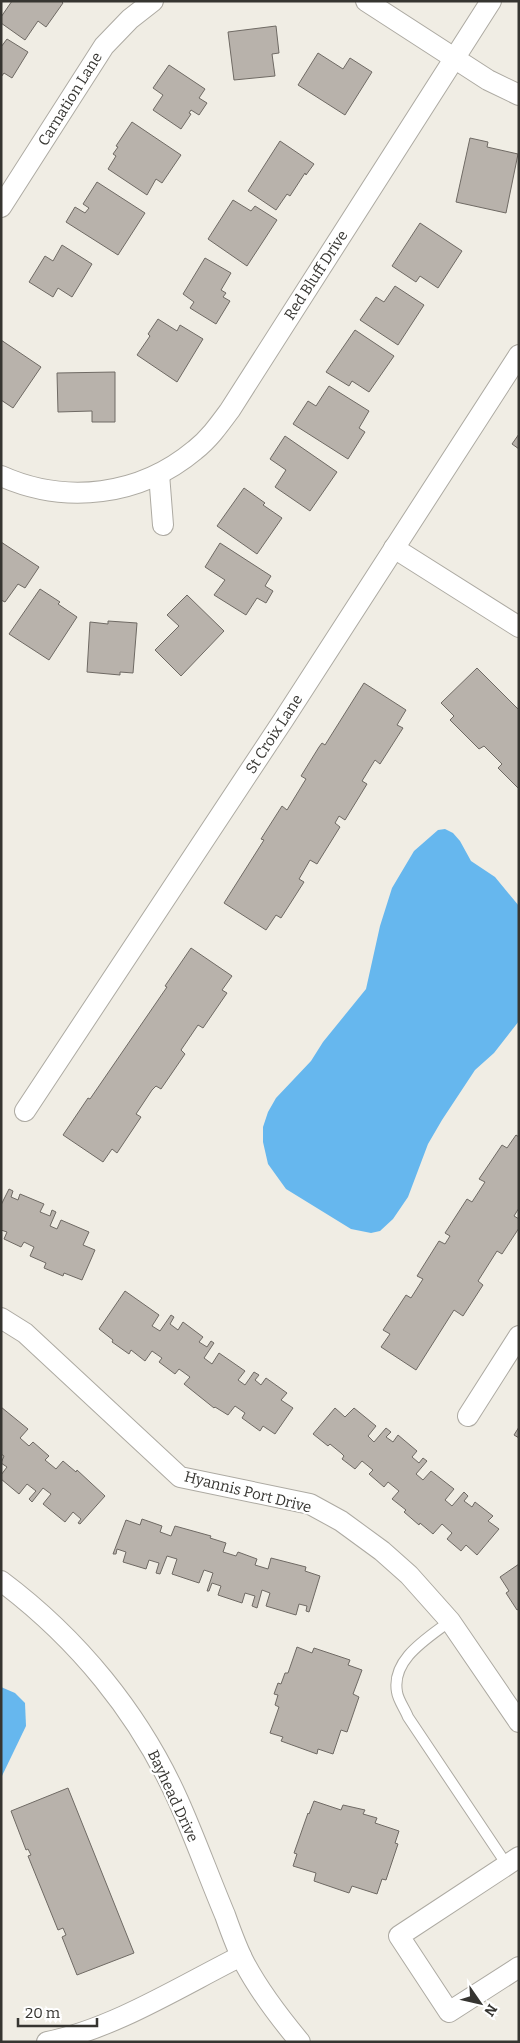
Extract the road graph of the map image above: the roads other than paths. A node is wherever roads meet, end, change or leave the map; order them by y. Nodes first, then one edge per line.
1 (153, 1) edge
2 (366, 1) edge
3 (491, 1) edge
4 (454, 59) junction
5 (519, 95) edge
6 (1, 207) edge
7 (519, 355) edge
8 (159, 474) junction
9 (1, 476) edge
10 (163, 525) dead end
11 (394, 548) junction
12 (519, 627) edge
13 (25, 1111) dead end
14 (1, 1318) edge
15 (519, 1336) edge
16 (468, 1416) dead end
17 (1, 1581) edge
18 (450, 1620) junction
19 (519, 1722) edge
20 (513, 1861) edge
21 (241, 1956) junction
22 (519, 1966) edge
23 (47, 2042) edge
24 (300, 2042) edge

1 - 6 street, Carnation Lane
2 - 4 street
3 - 4 street, Red Bluff Drive
4 - 5 street
4 - 8 street, Red Bluff Drive
7 - 11 street, St Croix Lane
8 - 9 street, Red Bluff Drive
8 - 10 street
11 - 12 street
11 - 13 street, St Croix Lane
14 - 18 street, Hyannis Port Drive
15 - 16 street
17 - 21 street, Bayhead Drive
18 - 19 street, Hyannis Port Drive
18 - 20 lane
20 - 22 street
21 - 23 street
21 - 24 street, Bayhead Drive

